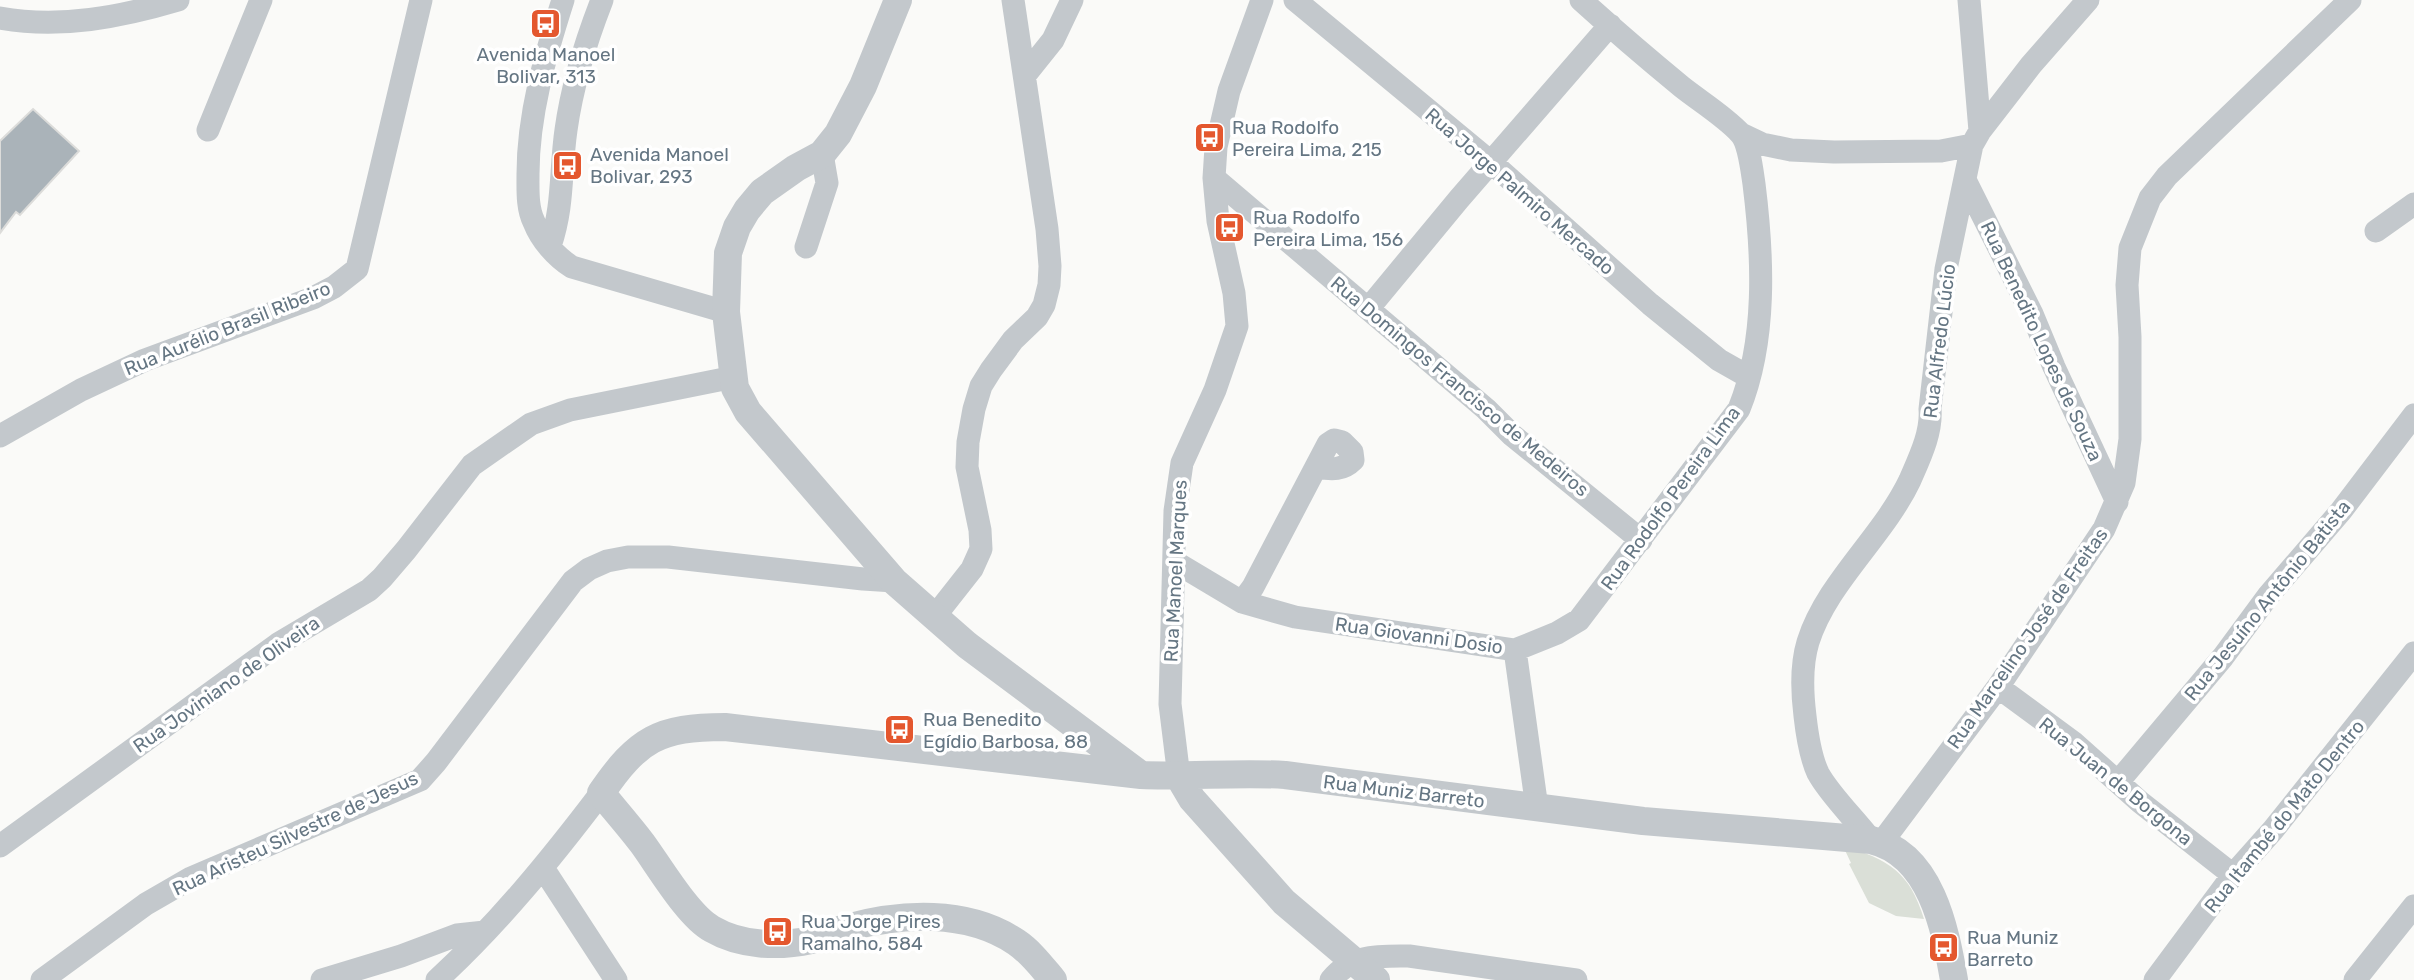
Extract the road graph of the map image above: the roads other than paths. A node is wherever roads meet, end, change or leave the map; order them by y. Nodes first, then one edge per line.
1 (178, 0) edge
2 (261, 0) edge
3 (421, 0) edge
4 (564, 0) edge
5 (602, 0) edge
6 (1013, 0) edge
7 (1072, 0) edge
8 (1262, 0) edge
9 (1295, 0) edge
10 (1581, 0) edge
11 (1969, 0) edge
12 (2088, 0) edge
13 (2350, 0) edge
14 (895, 3) edge
15 (0, 18) edge
16 (1610, 25) junction
17 (1025, 75) junction
18 (208, 130) dead end
19 (1742, 135) junction
20 (1976, 138) junction
21 (822, 154) junction
22 (1492, 163) junction
23 (1214, 178) junction
24 (1965, 180) junction
25 (2414, 204) edge
26 (2376, 231) dead end
27 (550, 246) junction
28 (807, 247) dead end
29 (1368, 309) junction
30 (726, 312) junction
31 (734, 377) junction
32 (1749, 377) junction
33 (2414, 415) edge
34 (0, 436) edge
35 (1318, 467) dead end
36 (2117, 502) junction
37 (1641, 540) junction
38 (1175, 562) junction
39 (894, 581) junction
40 (1242, 602) junction
41 (935, 616) junction
42 (1515, 650) junction
43 (2414, 653) edge
44 (1998, 687) junction
45 (1214, 774) junction
46 (1141, 775) junction
47 (1179, 777) junction
48 (2118, 782) junction
49 (601, 793) junction
50 (1537, 808) junction
51 (1231, 841) junction
52 (1876, 841) junction
53 (0, 846) edge
54 (543, 868) junction
55 (2233, 875) junction
56 (2414, 906) edge
57 (491, 925) junction
58 (1353, 960) junction
59 (42, 980) edge
60 (322, 980) edge
61 (437, 980) edge
62 (616, 980) edge
63 (1053, 980) edge
64 (1331, 980) edge
65 (1376, 980) edge
66 (1576, 980) edge
67 (1954, 980) edge
68 (2155, 980) edge
69 (2355, 980) edge

1 - 15 street
2 - 18 street
3 - 34 street, Rua Aurélio Brasil Ribeiro
4 - 27 street
5 - 27 street
6 - 17 street
7 - 17 street
8 - 23 street
9 - 22 street, Rua Jorge Palmiro Mercado
10 - 16 street
11 - 20 street
12 - 20 street, Rua Alfredo Lúcio
13 - 36 street, Rua Marcelino José de Freitas
14 - 21 street
16 - 19 street
16 - 22 street
17 - 41 street
19 - 20 street
19 - 32 street, Rua Rodolfo Pereira Lima
20 - 24 street, Rua Alfredo Lúcio
21 - 28 street
21 - 30 street
22 - 29 street
22 - 32 street, Rua Jorge Palmiro Mercado
23 - 29 street, Rua Domingos Francisco de Medeiros
23 - 38 street, Rua Manoel Marques
24 - 36 street, Rua Benedito Lopes de Souza
24 - 52 street, Rua Alfredo Lúcio
25 - 26 street
27 - 30 street
29 - 37 street, Rua Domingos Francisco de Medeiros
30 - 31 street
31 - 39 street
31 - 53 street, Rua Joviniano de Oliveira
32 - 37 street, Rua Rodolfo Pereira Lima
33 - 48 street, Rua Jesuíno Antônio Batista
35 - 40 street
36 - 44 street, Rua Marcelino José de Freitas
37 - 42 street, Rua Rodolfo Pereira Lima
38 - 40 street, Rua Giovanni Dosio
38 - 47 street, Rua Manoel Marques
39 - 41 street
39 - 59 street, Rua Aristeu Silvestre de Jesus
40 - 42 street, Rua Giovanni Dosio
41 - 46 street
42 - 50 street, Rua Giovanni Dosio
43 - 55 street, Rua Itambé do Mato Dentro
44 - 48 street, Rua Juan de Borgona
44 - 52 street, Rua Marcelino José de Freitas
45 - 47 street, Rua Muniz Barreto
45 - 50 street, Rua Muniz Barreto
45 - 51 street
46 - 47 street, Rua Muniz Barreto
46 - 49 street, Rua Muniz Barreto
47 - 51 street
48 - 55 street, Rua Juan de Borgona
49 - 54 street
49 - 63 street
50 - 52 street, Rua Muniz Barreto
51 - 58 street
52 - 67 street
54 - 57 street
54 - 62 street
55 - 68 street, Rua Itambé do Mato Dentro
56 - 69 street
57 - 60 street
57 - 61 street
58 - 64 street
58 - 65 street
58 - 66 street

